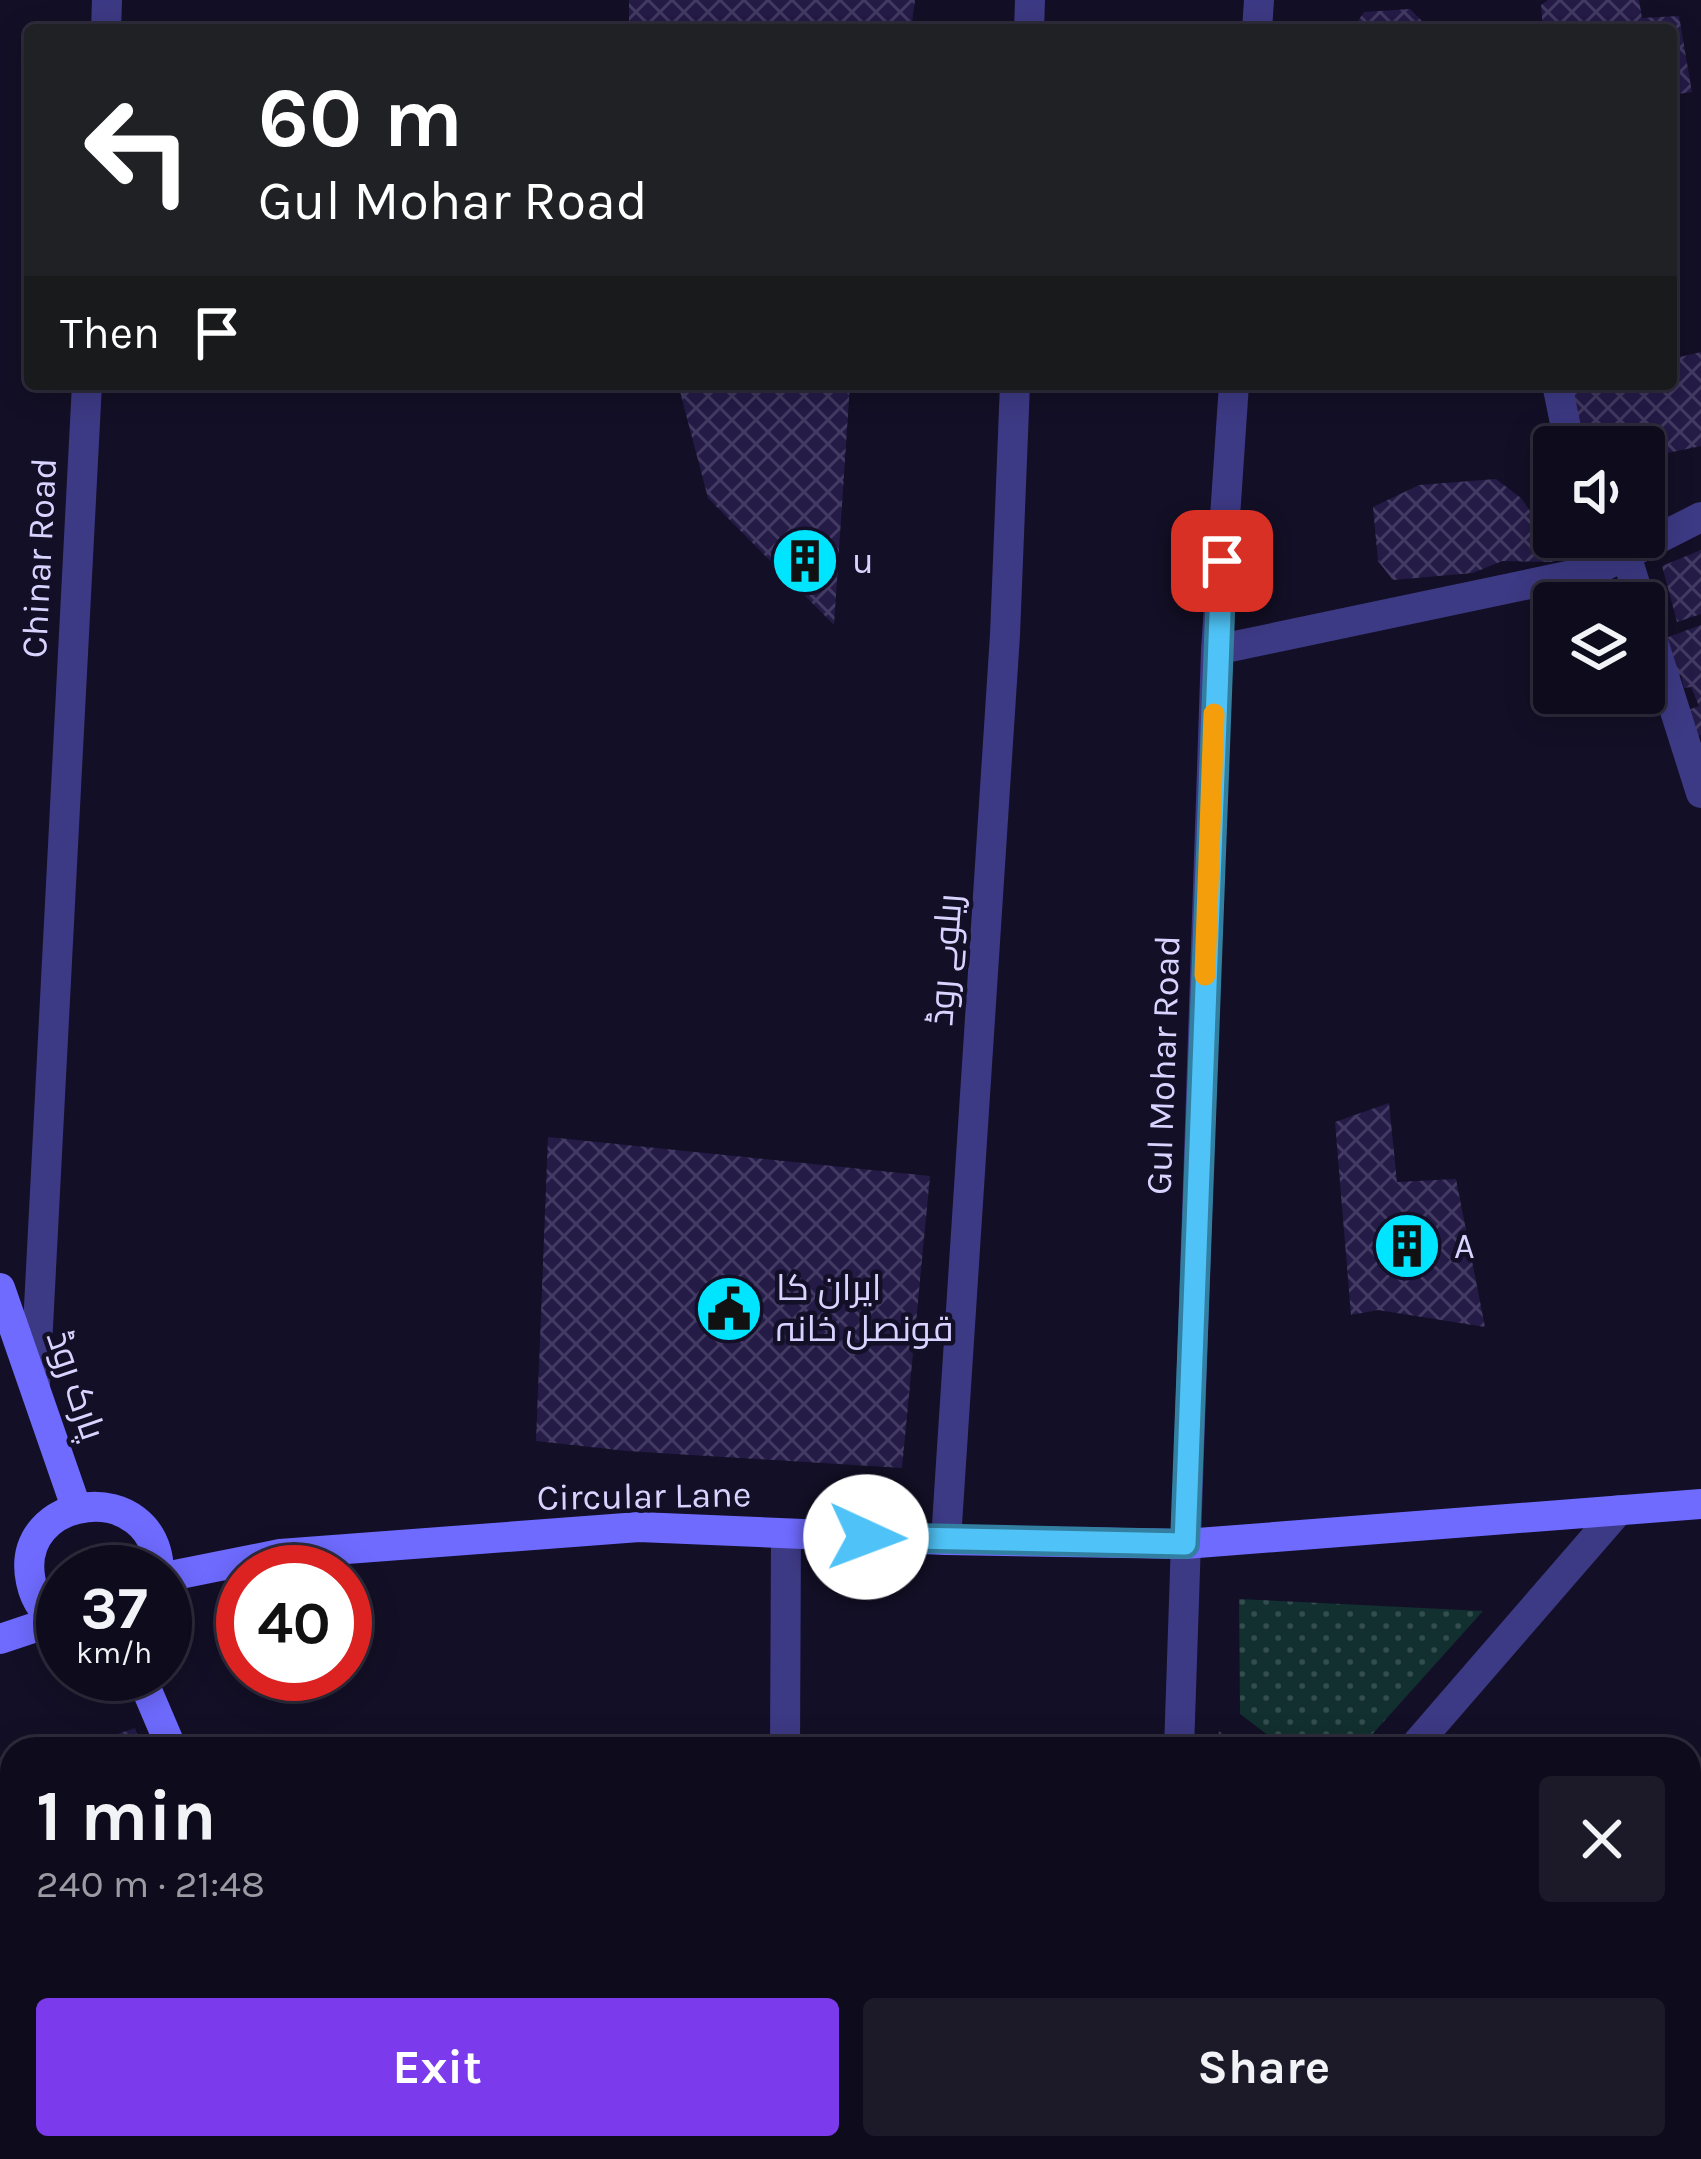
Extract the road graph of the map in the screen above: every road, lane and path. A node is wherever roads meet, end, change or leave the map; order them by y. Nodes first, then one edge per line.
1 (87, 390) edge
2 (1015, 390) edge
3 (1234, 390) edge
4 (1558, 390) edge
5 (1566, 426) edge
6 (1701, 518) edge
7 (1665, 536) edge
8 (1593, 558) edge
9 (1620, 558) edge
10 (1596, 570) junction
11 (1216, 650) junction
12 (1665, 679) edge
13 (1701, 793) edge
14 (0, 1288) edge
15 (35, 1384) junction
16 (1701, 1504) edge
17 (76, 1508) junction
18 (1619, 1510) junction
19 (786, 1534) junction
20 (946, 1540) junction
21 (1185, 1544) junction
22 (153, 1545) edge
23 (192, 1570) edge
24 (29, 1576) junction
25 (0, 1588) edge
26 (36, 1595) edge
27 (36, 1630) edge
28 (0, 1639) edge
29 (152, 1701) edge
30 (167, 1737) edge
31 (784, 1737) edge
32 (1179, 1737) edge
33 (1422, 1737) edge

1 - 15 street, Chinar Road
2 - 20 street, ریلوے روڈ
3 - 11 street, Gul Mohar Road
4 - 5 street
6 - 7 street
8 - 10 street
9 - 10 street
10 - 11 street
11 - 21 street, Gul Mohar Road
12 - 13 street
14 - 15 street, پارک روڈ
15 - 17 street, پارک روڈ
16 - 18 street, Circular Lane
17 - 22 street
17 - 24 street
18 - 21 street, Circular Lane
18 - 33 street
19 - 20 street, Circular Lane
19 - 23 street, Circular Lane
19 - 31 street
20 - 21 street, Circular Lane
21 - 32 street, Gul Mohar Road
24 - 25 street
24 - 26 street
27 - 28 street
29 - 30 street

